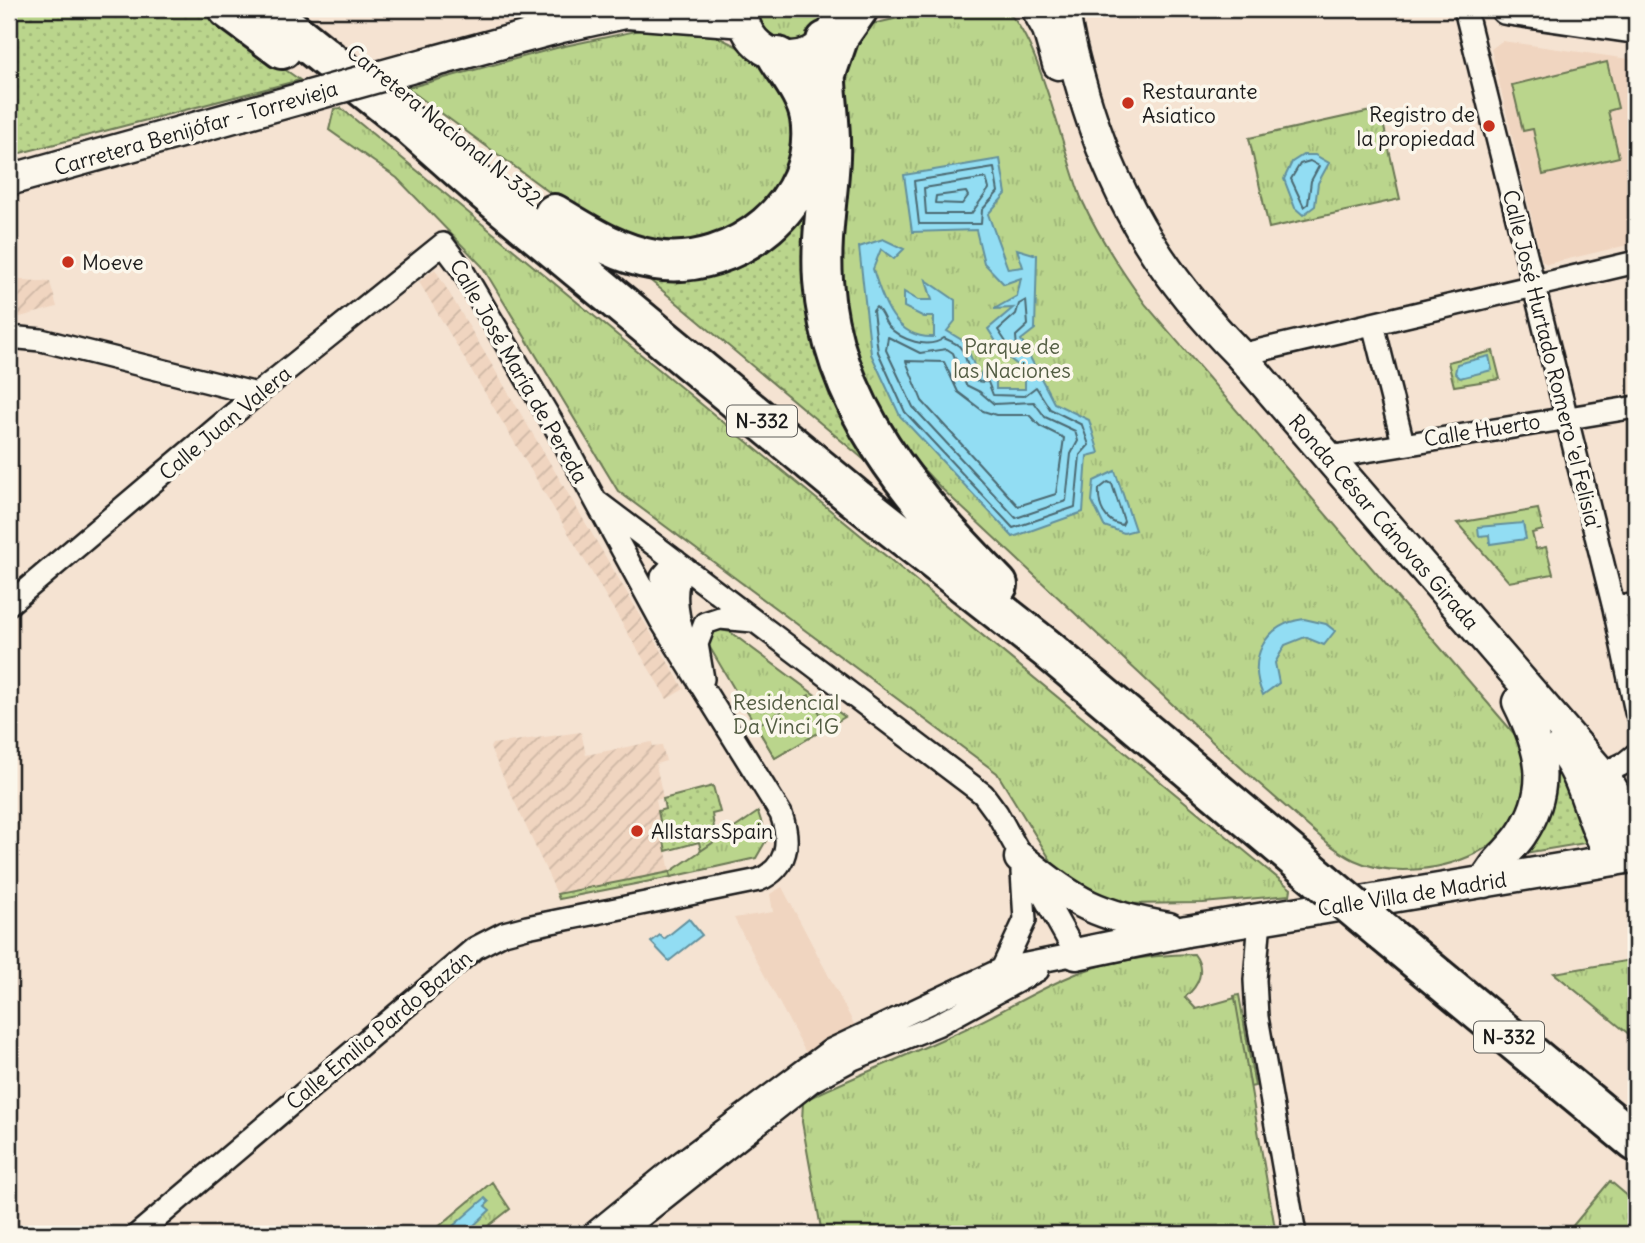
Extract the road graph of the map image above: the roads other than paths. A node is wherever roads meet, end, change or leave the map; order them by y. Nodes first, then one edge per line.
1 (228, 9) edge
2 (265, 9) edge
3 (302, 9) edge
4 (1037, 9) edge
5 (1064, 9) edge
6 (1465, 9) edge
7 (1506, 9) edge
8 (635, 11) edge
9 (743, 15) edge
10 (843, 17) edge
11 (1636, 28) edge
12 (778, 57) junction
13 (9, 180) edge
14 (481, 188) junction
15 (554, 214) junction
16 (443, 244) joint
17 (1636, 262) edge
18 (1534, 286) junction
19 (1373, 324) junction
20 (9, 338) edge
21 (1240, 355) junction
22 (257, 394) junction
23 (1636, 407) edge
24 (1567, 417) junction
25 (1403, 443) junction
26 (1329, 457) junction
27 (593, 498) junction
28 (680, 565) junction
29 (9, 604) edge
30 (1636, 604) edge
31 (1614, 608) junction
32 (661, 621) junction
33 (755, 621) junction
34 (1046, 648) junction
35 (701, 686) junction
36 (1518, 702) junction
37 (1636, 712) edge
38 (1135, 723) junction
39 (1636, 754) edge
40 (1602, 774) junction
41 (1636, 792) edge
42 (1020, 858) junction
43 (1626, 859) edge
44 (778, 867) joint
45 (1485, 882) junction
46 (1260, 919) junction
47 (1187, 931) junction
48 (1076, 954) junction
49 (1003, 969) junction
50 (1636, 1142) edge
51 (138, 1234) edge
52 (593, 1234) edge
53 (619, 1234) edge
54 (1295, 1234) edge

1 - 14 highway
2 - 14 highway, N-332
3 - 15 highway, Carretera Nacional N-332 / N-332
4 - 36 street, Ronda César Cánovas Girada
5 - 21 street, Ronda César Cánovas Girada
6 - 18 street, Calle José Hurtado Romero 'el Felisia'
7 - 11 street
8 - 9 street, Carretera Benijófar - Torrevieja
8 - 13 street, Carretera Benijófar - Torrevieja, bridge
9 - 12 street
10 - 12 street
10 - 38 highway
12 - 15 highway
14 - 34 highway, N-332
15 - 34 highway, N-332
16 - 22 street, Calle Juan Valera
16 - 27 street, Calle José María de Pereda
17 - 18 street
18 - 19 street
18 - 24 street, Calle José Hurtado Romero 'el Felisia'
19 - 21 street
19 - 25 street
20 - 22 street
21 - 26 street, Ronda César Cánovas Girada
22 - 29 street, Calle Juan Valera
23 - 24 street, Calle Huerto
24 - 25 street, Calle Huerto
24 - 31 street, Calle José Hurtado Romero 'el Felisia'
25 - 26 street, Calle Huerto
26 - 40 street, Ronda César Cánovas Girada
27 - 28 street, Calle José María de Pereda
27 - 32 street, Calle José María de Pereda
28 - 32 street
28 - 33 street, Calle José María de Pereda
28 - 35 street, Calle José María de Pereda
30 - 31 street
31 - 37 street, Calle José Hurtado Romero 'el Felisia'
32 - 35 street, Calle José María de Pereda
33 - 35 street, Calle José María de Pereda
33 - 42 street, Calle José María de Pereda
34 - 38 highway, N-332
35 - 44 street, Calle José María de Pereda
36 - 43 street, Ronda César Cánovas Girada
36 - 45 street, Ronda César Cánovas Girada
38 - 50 highway, N-332, bridge
39 - 40 street
40 - 41 street
40 - 43 street, Ronda César Cánovas Girada
42 - 47 street
42 - 48 street, Calle José María de Pereda
42 - 49 street, Calle José María de Pereda
43 - 45 street, Calle Villa de Madrid
44 - 51 street, Calle Emilia Pardo Bazán
45 - 46 street, Calle Villa de Madrid
46 - 47 street, Calle Villa de Madrid
46 - 54 street
47 - 48 street, Calle Villa de Madrid
48 - 49 street
48 - 53 street
49 - 52 street

